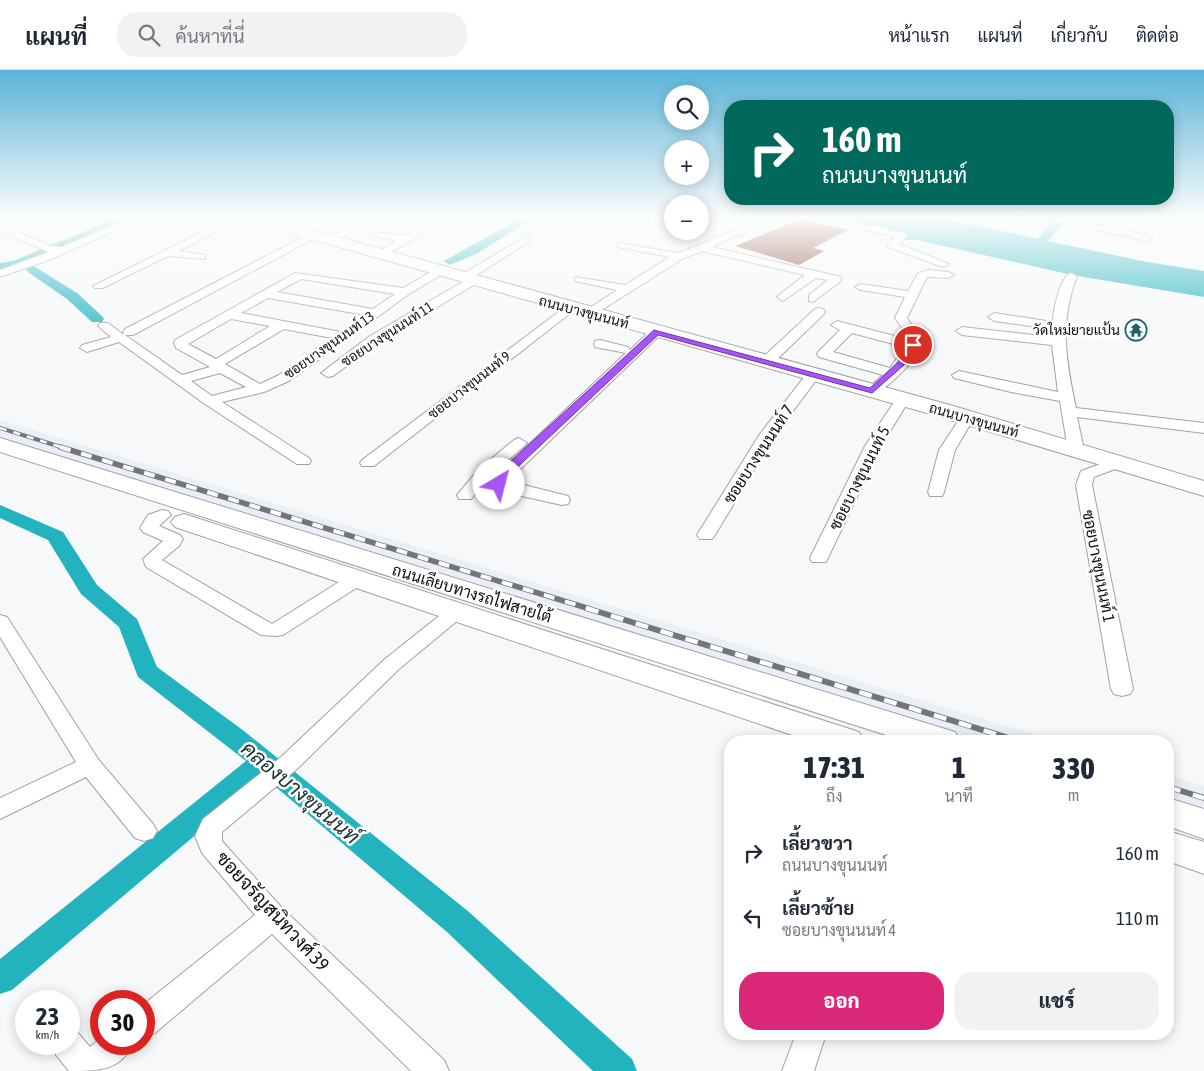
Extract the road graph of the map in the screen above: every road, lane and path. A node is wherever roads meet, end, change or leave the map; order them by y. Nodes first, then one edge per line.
1 (25, 265) edge
2 (142, 265) edge
3 (262, 265) edge
4 (418, 265) edge
5 (490, 265) edge
6 (666, 265) edge
7 (778, 265) edge
8 (936, 265) edge
9 (440, 271) junction
10 (815, 273) junction
11 (0, 274) edge
12 (1071, 276) dead end
13 (579, 279) dead end
14 (469, 280) junction
15 (99, 286) dead end
16 (861, 287) dead end
17 (628, 289) junction
18 (405, 292) junction
19 (266, 294) junction
20 (912, 295) junction
21 (783, 297) dead end
22 (813, 298) dead end
23 (569, 308) junction
24 (820, 312) dead end
25 (375, 313) junction
26 (588, 313) junction
27 (231, 315) junction
28 (994, 317) dead end
29 (281, 325) junction
30 (1057, 326) junction
31 (652, 331) junction
32 (962, 331) dead end
33 (114, 334) junction
34 (342, 336) junction
35 (1059, 342) junction
36 (600, 344) dead end
37 (913, 345) junction
38 (88, 348) dead end
39 (623, 350) junction
40 (766, 362) junction
41 (218, 366) junction
42 (328, 373) dead end
43 (893, 373) junction
44 (813, 375) junction
45 (959, 375) dead end
46 (180, 380) junction
47 (259, 389) junction
48 (872, 391) junction
49 (903, 399) junction
50 (210, 401) junction
51 (1069, 405) junction
52 (967, 418) junction
53 (1204, 428) edge
54 (0, 445) edge
55 (1076, 450) junction
56 (0, 461) edge
57 (303, 461) dead end
58 (368, 463) dead end
59 (1117, 463) junction
60 (1204, 489) edge
61 (936, 492) dead end
62 (465, 495) dead end
63 (562, 500) dead end
64 (162, 515) junction
65 (706, 535) dead end
66 (819, 558) dead end
67 (357, 579) junction
68 (456, 612) junction
69 (0, 621) edge
70 (1122, 689) dead end
71 (829, 735) edge
72 (924, 735) edge
73 (90, 765) junction
74 (0, 809) edge
75 (1174, 814) edge
76 (1204, 824) edge
77 (144, 831) dead end
78 (1174, 848) edge
79 (1204, 858) edge
80 (273, 917) junction
81 (155, 1014) edge
82 (809, 1040) edge
83 (76, 1055) edge
84 (105, 1055) edge
85 (88, 1070) edge
86 (433, 1071) edge
87 (798, 1071) edge

1 - 11 street
2 - 15 street
3 - 33 street
4 - 9 main road, ถนนบางขุนนนท์
5 - 14 street
6 - 17 street
7 - 10 street
8 - 20 street
9 - 14 main road, ถนนบางขุนนนท์
9 - 18 street, ซอยบางขุนนนท์ 13
10 - 21 street
10 - 22 street
12 - 30 street
13 - 17 street
14 - 23 main road, ถนนบางขุนนนท์
14 - 42 street, ซอยบางขุนนนท์ 11
16 - 20 street
17 - 26 street
18 - 19 street
18 - 25 street, ซอยบางขุนนนท์ 13
19 - 25 street
19 - 27 street
20 - 37 street
23 - 26 main road, ถนนบางขุนนนท์
23 - 58 street, ซอยบางขุนนนท์ 9
24 - 40 street
25 - 34 street, ซอยบางขุนนนท์ 13
26 - 31 main road, ถนนบางขุนนนท์
27 - 29 street
27 - 41 street
28 - 30 street
29 - 34 street
29 - 41 street
30 - 35 street
31 - 39 street
31 - 40 main road, ถนนบางขุนนนท์
31 - 63 street
32 - 35 street
33 - 38 street
33 - 46 street
34 - 47 street, ซอยบางขุนนนท์ 13
35 - 51 street
36 - 39 street
37 - 43 street
37 - 43 street
39 - 62 street
40 - 44 main road, ถนนบางขุนนนท์
41 - 46 street
41 - 47 street
43 - 48 street
44 - 48 main road, ถนนบางขุนนนท์
44 - 65 street, ซอยบางขุนนนท์ 7
45 - 51 street
46 - 50 street
47 - 50 street, ซอยบางขุนนนท์ 13
48 - 49 main road, ถนนบางขุนนนท์
49 - 52 main road, ถนนบางขุนนนท์
49 - 66 street, ซอยบางขุนนนท์ 5
50 - 57 street
51 - 53 street
51 - 55 street
52 - 55 main road, ถนนบางขุนนนท์
52 - 61 street
54 - 72 main road, ถนนเลียบทางรถไฟสายใต้
55 - 59 main road, ถนนบางขุนนนท์
56 - 64 main road, ถนนเลียบทางรถไฟสายใต้
59 - 60 main road, ถนนบางขุนนนท์
59 - 70 street, ซอยบางขุนนนท์ 1
64 - 67 main road, ถนนเลียบทางรถไฟสายใต้
64 - 67 street
67 - 68 main road, ถนนเลียบทางรถไฟสายใต้
68 - 71 main road, ถนนเลียบทางรถไฟสายใต้
68 - 80 street, ซอยจรัญสนิทวงศ์ 39
69 - 73 street
73 - 74 street
73 - 77 street
75 - 76 main road
78 - 79 main road
80 - 81 street
80 - 86 street, ซอยจรัญสนิทวงศ์ 39
82 - 87 street
83 - 85 street
84 - 85 street

